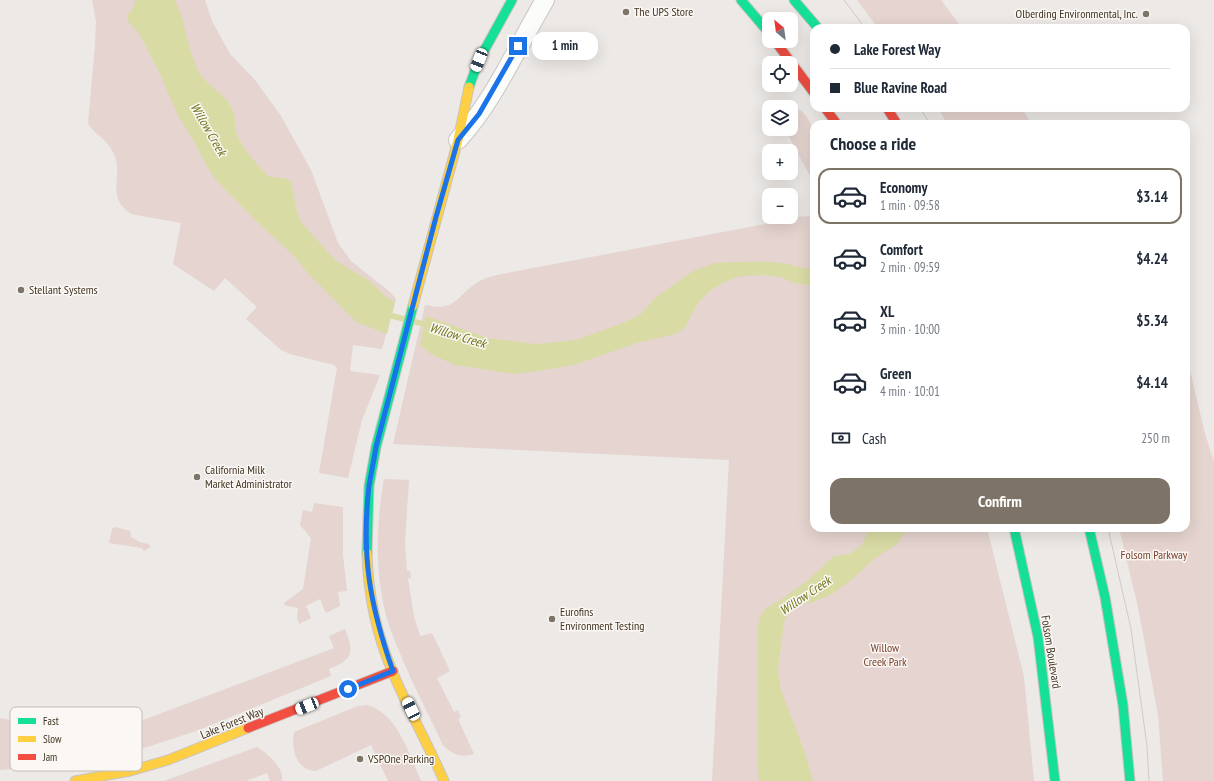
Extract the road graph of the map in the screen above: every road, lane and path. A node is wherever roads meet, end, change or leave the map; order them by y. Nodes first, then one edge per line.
1 (512, 0) edge
2 (545, 0) edge
3 (741, 0) edge
4 (794, 0) edge
5 (815, 24) edge
6 (762, 25) edge
7 (780, 48) edge
8 (810, 88) edge
9 (458, 140) junction
10 (1015, 532) edge
11 (1090, 532) edge
12 (393, 671) junction
13 (142, 768) edge
14 (130, 771) edge
15 (75, 781) edge
16 (444, 781) edge
17 (1055, 781) edge
18 (1130, 781) edge

1 - 9 street
2 - 9 street
3 - 6 street
4 - 5 street
7 - 8 street
9 - 12 street
10 - 17 street, Folsom Boulevard
11 - 18 street
12 - 13 street, Lake Forest Way
12 - 16 street
14 - 15 street, Lake Forest Way

